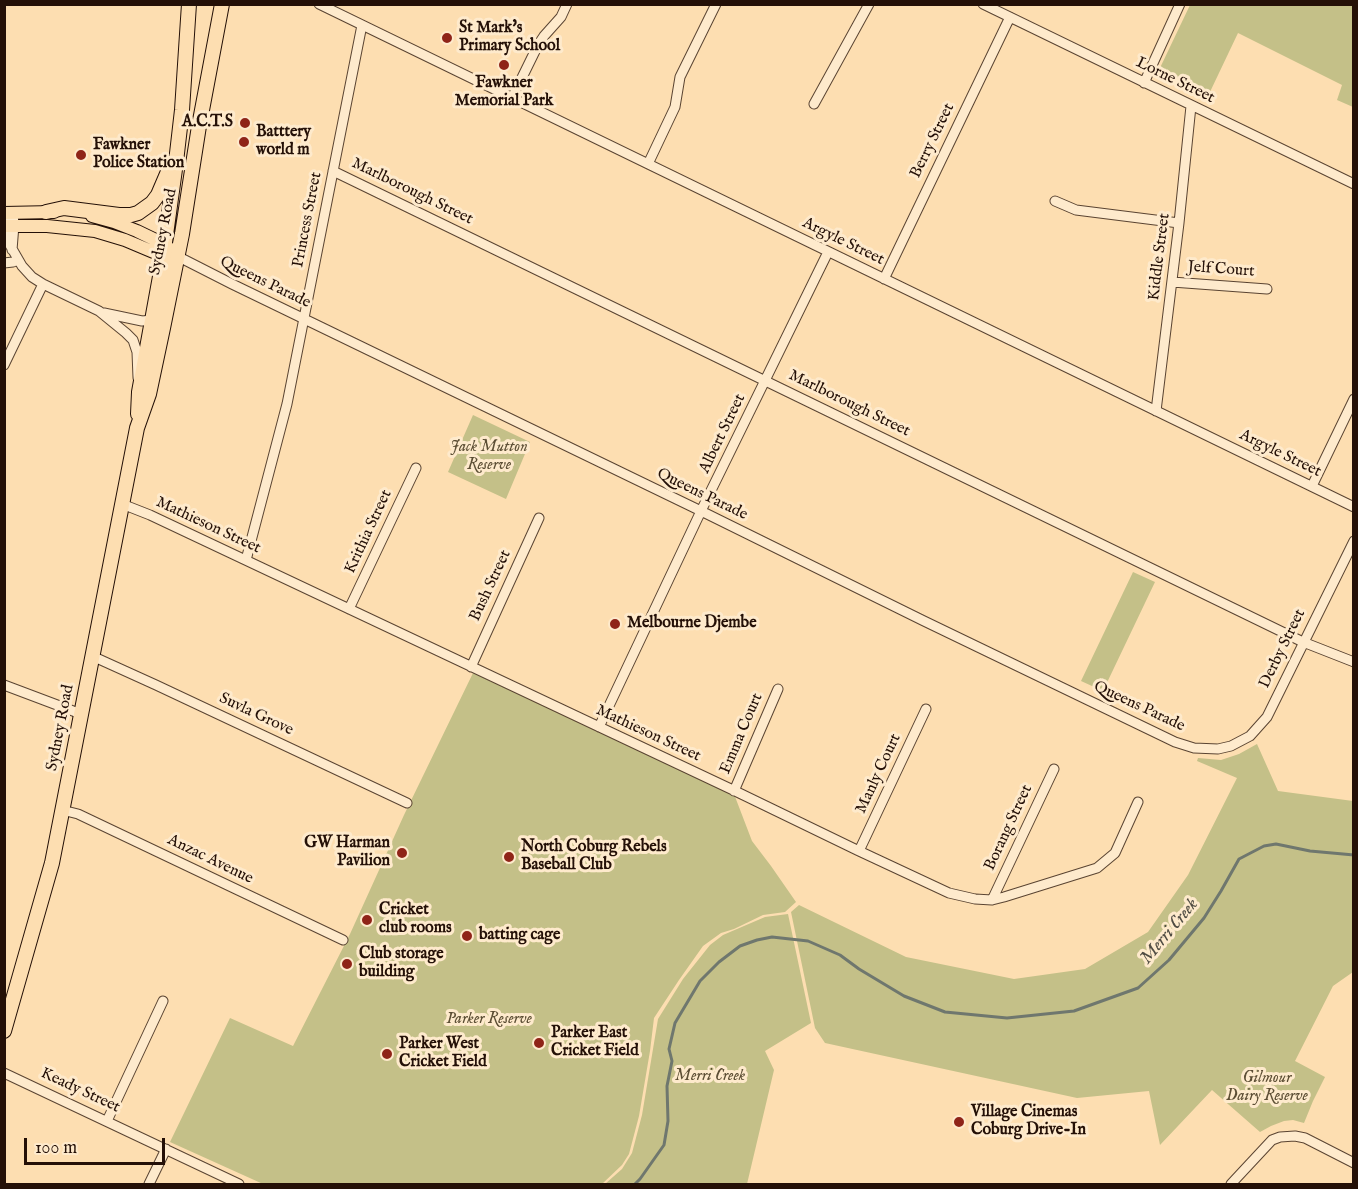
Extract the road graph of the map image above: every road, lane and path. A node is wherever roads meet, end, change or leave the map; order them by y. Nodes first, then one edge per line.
1 (189, 4) edge
2 (222, 4) edge
3 (319, 4) edge
4 (567, 4) edge
5 (716, 4) edge
6 (868, 4) edge
7 (983, 4) edge
8 (1180, 4) edge
9 (1010, 17) junction
10 (362, 25) junction
11 (1144, 83) junction
12 (512, 98) junction
13 (814, 104) dead end
14 (1191, 106) junction
15 (178, 144) junction
16 (648, 164) junction
17 (333, 171) junction
18 (1353, 184) edge
19 (1055, 201) dead end
20 (46, 212) junction
21 (8, 219) edge
22 (1179, 223) junction
23 (8, 252) edge
24 (168, 252) junction
25 (828, 252) junction
26 (18, 260) junction
27 (4, 263) edge
28 (884, 279) junction
29 (1172, 282) junction
30 (43, 284) junction
31 (1267, 289) dead end
32 (99, 311) junction
33 (304, 319) junction
34 (152, 320) junction
35 (4, 365) edge
36 (765, 380) junction
37 (139, 392) junction
38 (1353, 399) edge
39 (1156, 411) junction
40 (137, 428) junction
41 (417, 468) dead end
42 (1312, 486) junction
43 (122, 504) junction
44 (1353, 507) edge
45 (701, 511) junction
46 (539, 518) dead end
47 (1353, 542) edge
48 (246, 560) junction
49 (349, 609) junction
50 (1303, 642) junction
51 (92, 656) junction
52 (1353, 662) edge
53 (471, 667) junction
54 (4, 685) edge
55 (778, 689) dead end
56 (926, 709) dead end
57 (81, 714) junction
58 (599, 727) junction
59 (1218, 749) joint
60 (1054, 769) dead end
61 (734, 791) junction
62 (1138, 802) dead end
63 (406, 803) dead end
64 (62, 810) junction
65 (859, 852) junction
66 (992, 900) junction
67 (343, 940) dead end
68 (163, 1002) dead end
69 (4, 1031) edge
70 (4, 1073) edge
71 (107, 1121) junction
72 (166, 1149) junction
73 (1353, 1163) edge
74 (149, 1185) edge
75 (239, 1185) edge
76 (1231, 1185) edge

1 - 15 highway, Sydney Road
2 - 24 highway, Sydney Road
3 - 10 street, Argyle Street
4 - 12 street
5 - 16 street
6 - 13 street
7 - 9 street, Lorne Street
8 - 11 street
9 - 11 street, Lorne Street
9 - 28 street, Berry Street
10 - 12 street, Argyle Street
10 - 17 street, Princess Street
11 - 14 street, Lorne Street
12 - 16 street, Argyle Street
14 - 18 street, Lorne Street
14 - 22 street, Kiddle Street
15 - 20 highway
15 - 24 highway, Sydney Road
16 - 25 street, Argyle Street
17 - 33 street, Princess Street
17 - 36 street, Marlborough Street
19 - 22 street
20 - 21 main road
20 - 24 main road
21 - 23 street
21 - 24 main road
22 - 29 street, Kiddle Street
23 - 26 street
24 - 33 street, Queens Parade
24 - 34 highway, Sydney Road
24 - 40 highway, Sydney Road
25 - 28 street, Argyle Street
25 - 36 street, Albert Street
26 - 27 street
26 - 30 street
28 - 39 street, Argyle Street
29 - 31 street, Jelf Court
29 - 39 street, Kiddle Street
30 - 32 street
30 - 35 street
32 - 34 street
32 - 37 street
33 - 45 street, Queens Parade
33 - 48 street, Princess Street
34 - 37 highway, Sydney Road
36 - 45 street, Albert Street
36 - 50 street, Marlborough Street
37 - 40 highway, Sydney Road
38 - 42 street
39 - 42 street, Argyle Street
40 - 43 highway, Sydney Road
41 - 49 street, Krithia Street
42 - 44 street, Argyle Street
43 - 48 street, Mathieson Street
43 - 51 highway, Sydney Road
45 - 58 street, Albert Street
45 - 59 street, Queens Parade
46 - 53 street, Bush Street
47 - 50 street, Derby Street
48 - 49 street, Mathieson Street
49 - 53 street, Mathieson Street
50 - 52 street, Marlborough Street
50 - 59 street, Derby Street
51 - 57 highway, Sydney Road
51 - 63 street, Suvla Grove
53 - 58 street, Mathieson Street
54 - 57 street
55 - 61 street, Emma Court
56 - 65 street, Manly Court
57 - 64 highway, Sydney Road
58 - 61 street, Mathieson Street
60 - 66 street, Borang Street
61 - 65 street, Mathieson Street
62 - 66 street, Mathieson Street
64 - 67 street, Anzac Avenue
64 - 69 highway, Sydney Road
65 - 66 street, Mathieson Street
68 - 71 street
70 - 71 street, Keady Street
71 - 72 street, Keady Street
72 - 74 street
72 - 75 street, Keady Street
73 - 76 street

